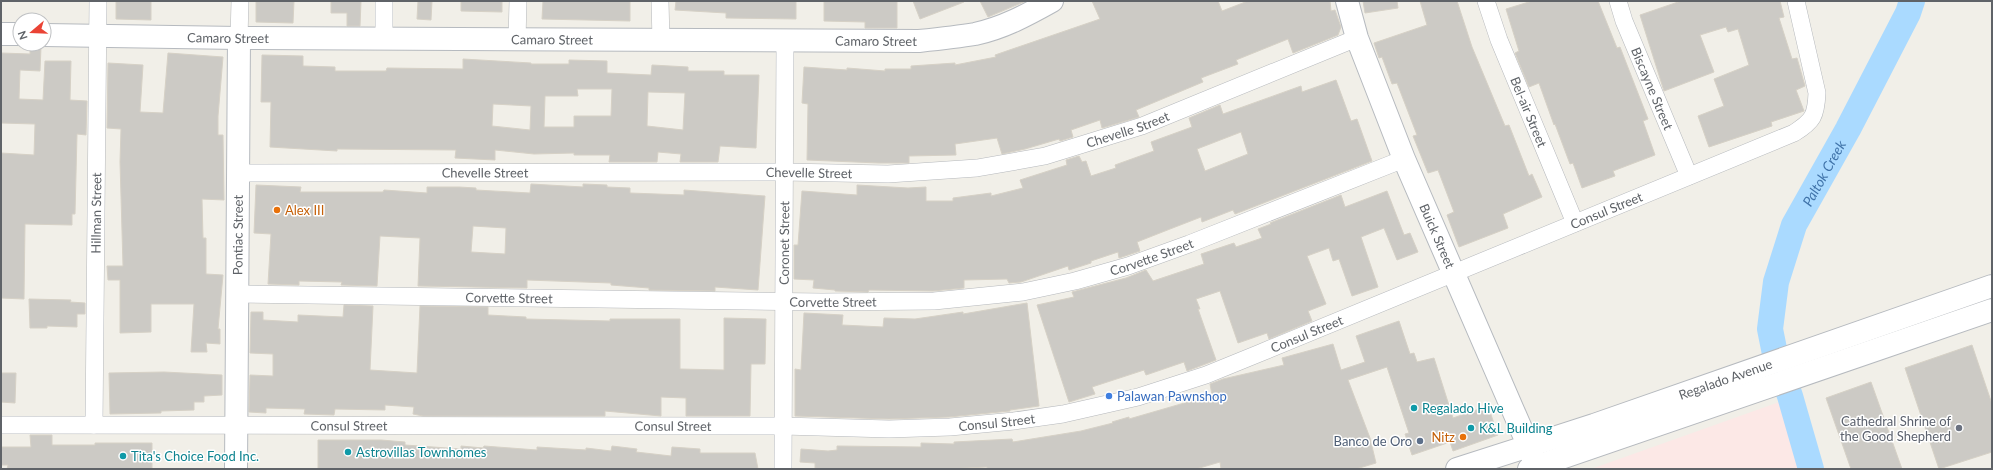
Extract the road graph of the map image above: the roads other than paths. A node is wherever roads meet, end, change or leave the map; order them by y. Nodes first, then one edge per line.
1 (98, 1) edge
2 (240, 1) edge
3 (384, 1) edge
4 (518, 1) edge
5 (660, 1) edge
6 (1052, 1) edge
7 (1347, 1) edge
8 (1486, 1) edge
9 (1618, 1) edge
10 (1796, 1) edge
11 (1, 34) edge
12 (12, 34) edge
13 (52, 35) edge
14 (97, 36) junction
15 (239, 38) junction
16 (1357, 38) junction
17 (384, 39) junction
18 (517, 40) junction
19 (661, 41) junction
20 (785, 42) junction
21 (1404, 159) junction
22 (784, 172) junction
23 (238, 173) junction
24 (1689, 176) junction
25 (1575, 223) junction
26 (1453, 273) junction
27 (1992, 286) edge
28 (238, 294) junction
29 (784, 302) junction
30 (1992, 310) edge
31 (1, 425) edge
32 (94, 425) junction
33 (236, 426) junction
34 (783, 426) junction
35 (1531, 461) edge
36 (236, 469) edge
37 (783, 469) edge
38 (1457, 469) edge

1 - 14 street, Hillman Street
2 - 15 street, Pontiac Street
3 - 17 street
4 - 18 street
5 - 19 street
6 - 20 street, Camaro Street
7 - 16 street, Buick Street
8 - 25 street, Bel-air Street
9 - 24 street, Biscayne Street
10 - 24 street, Consul Street
11 - 12 street
13 - 14 street, Camaro Street
14 - 15 street, Camaro Street
14 - 32 street, Hillman Street
15 - 17 street, Camaro Street
15 - 23 street, Pontiac Street
16 - 21 street, Buick Street
16 - 22 street, Chevelle Street
17 - 18 street, Camaro Street
18 - 19 street, Camaro Street
19 - 20 street, Camaro Street
20 - 22 street, Coronet Street
21 - 26 street, Buick Street
21 - 29 street, Corvette Street
22 - 23 street, Chevelle Street
22 - 29 street, Coronet Street
23 - 28 street, Pontiac Street
24 - 25 street, Consul Street
25 - 26 street, Consul Street
26 - 34 street, Consul Street
26 - 35 street, Buick Street
27 - 35 street, Regalado Avenue
28 - 29 street, Corvette Street
28 - 33 street, Pontiac Street
29 - 34 street, Coronet Street
30 - 35 street, Regalado Avenue
31 - 32 street, Consul Street
32 - 33 street, Consul Street
33 - 34 street, Consul Street
33 - 36 street, Pontiac Street
34 - 37 street, Coronet Street
35 - 38 street, Regalado Avenue

